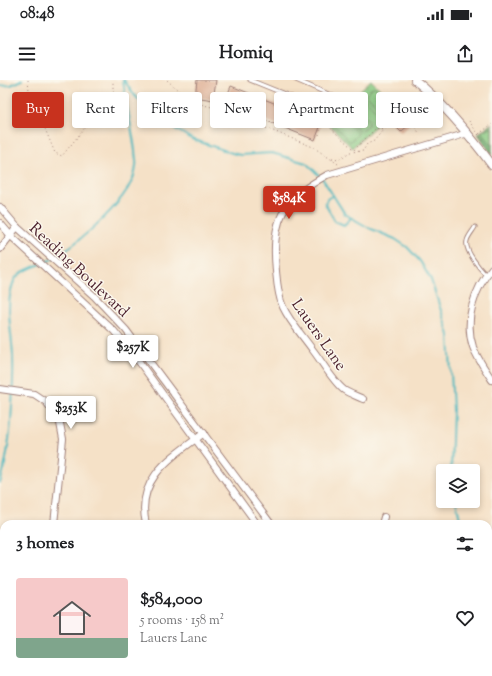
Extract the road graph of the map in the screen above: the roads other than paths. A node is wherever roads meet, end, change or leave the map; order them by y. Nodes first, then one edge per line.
1 (250, 80) edge
2 (296, 80) edge
3 (415, 80) edge
4 (468, 133) junction
5 (492, 165) edge
6 (0, 207) edge
7 (0, 223) edge
8 (17, 227) junction
9 (475, 227) dead end
10 (11, 236) junction
11 (0, 249) edge
12 (492, 268) edge
13 (486, 275) junction
14 (492, 380) edge
15 (0, 389) edge
16 (363, 399) dead end
17 (204, 432) junction
18 (195, 439) junction
19 (384, 517) dead end
20 (54, 520) edge
21 (146, 520) edge
22 (254, 520) edge
23 (268, 520) edge
24 (383, 520) edge

1 - 2 lane
3 - 4 street
4 - 5 street
4 - 16 street, Lauers Lane
6 - 8 street, Reading Boulevard
7 - 10 street, Reading Boulevard
8 - 10 street
8 - 17 street, Reading Boulevard
9 - 13 lane
10 - 11 street
10 - 18 street, Reading Boulevard
12 - 13 street
13 - 14 street
15 - 20 street
17 - 18 street
17 - 23 street, Reading Boulevard
18 - 21 street
18 - 22 street, Reading Boulevard
19 - 24 street

